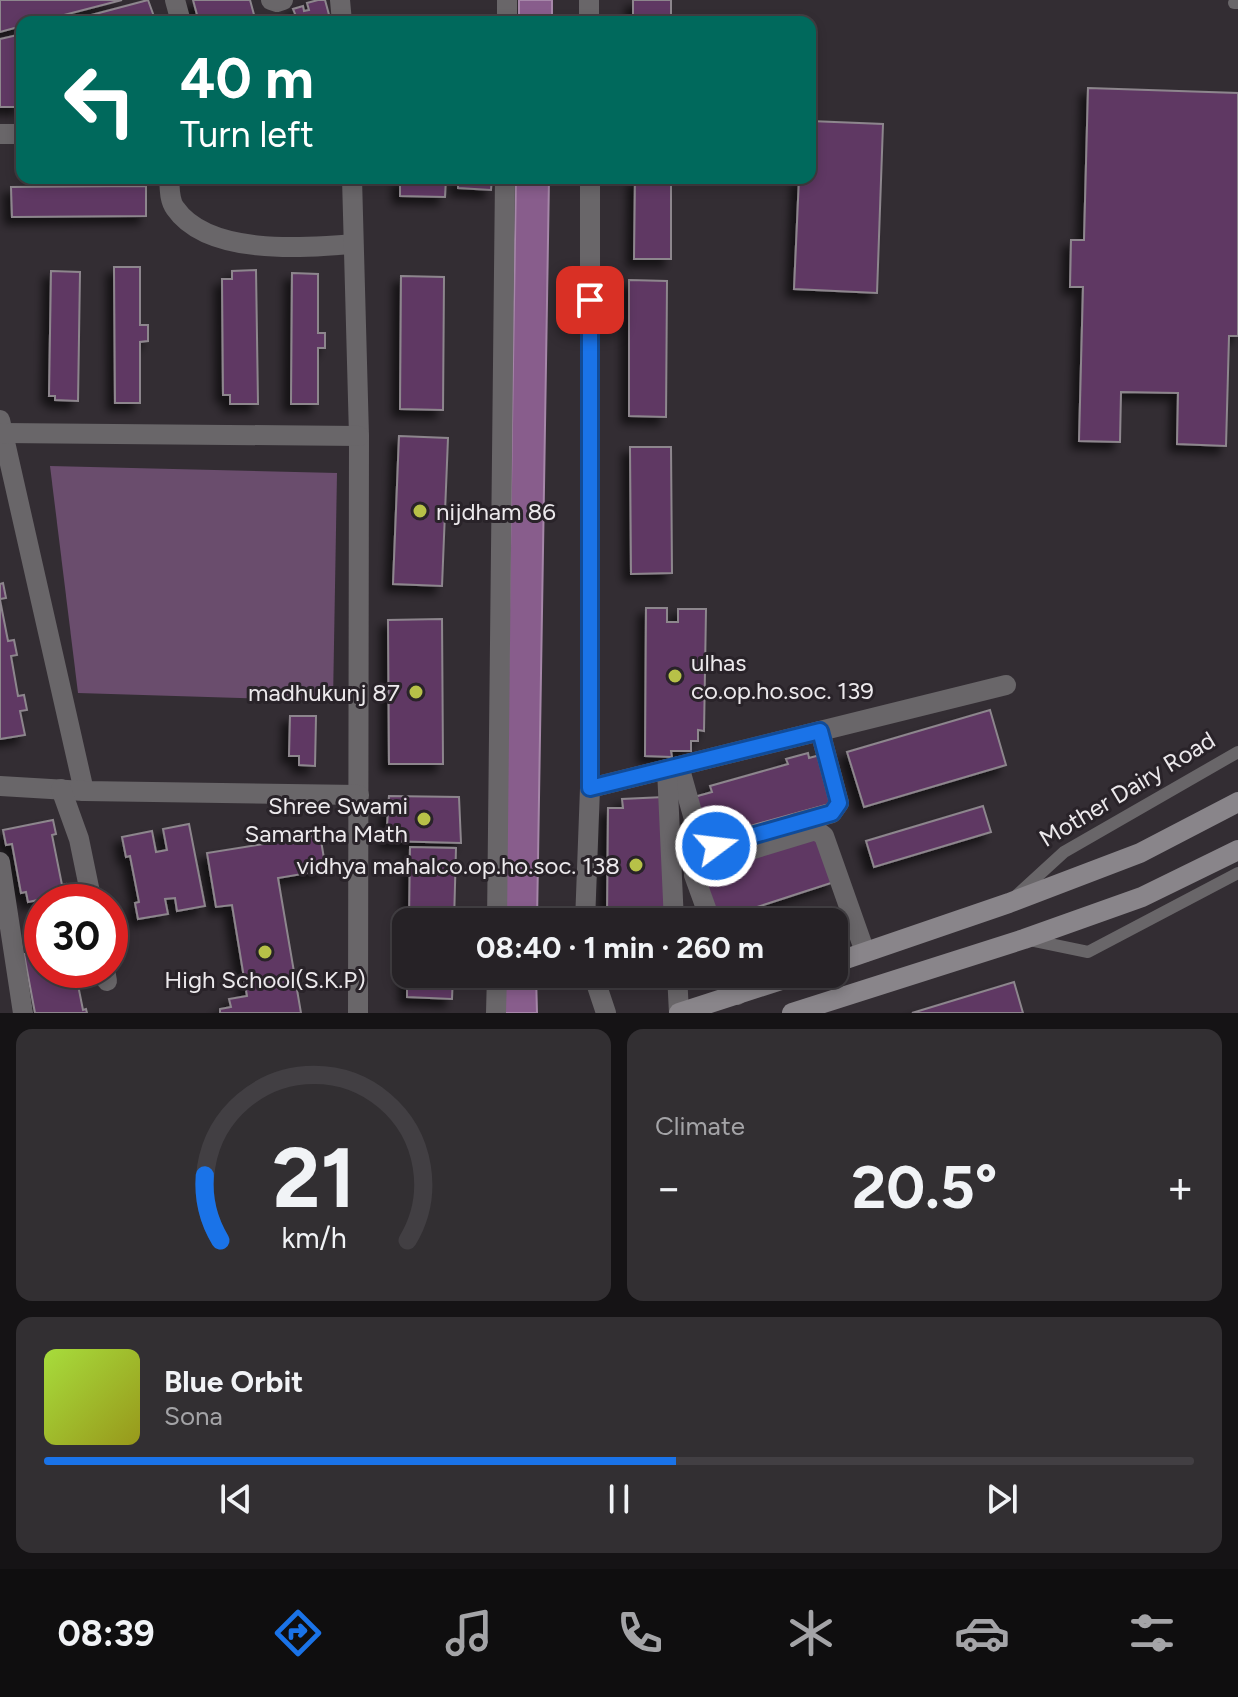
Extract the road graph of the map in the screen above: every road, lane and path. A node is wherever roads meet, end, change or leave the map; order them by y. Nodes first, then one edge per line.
1 (271, 0) edge
2 (283, 0) edge
3 (170, 184) edge
4 (352, 184) edge
5 (505, 184) edge
6 (590, 184) edge
7 (353, 244) junction
8 (1, 426) edge
9 (359, 436) junction
10 (1006, 685) dead end
11 (820, 731) junction
12 (1238, 752) edge
13 (673, 767) junction
14 (0, 786) edge
15 (590, 788) junction
16 (61, 789) junction
17 (84, 791) junction
18 (359, 795) junction
19 (1238, 802) edge
20 (1238, 850) edge
21 (0, 862) edge
22 (1238, 873) edge
23 (88, 884) edge
24 (1009, 903) junction
25 (497, 908) edge
26 (586, 908) edge
27 (674, 908) edge
28 (706, 908) edge
29 (1024, 939) junction
30 (865, 952) junction
31 (848, 958) edge
32 (497, 988) edge
33 (598, 988) edge
34 (678, 988) edge
35 (735, 988) edge
36 (758, 988) edge
37 (737, 995) junction
38 (23, 1013) edge
39 (358, 1013) edge
40 (496, 1013) edge
41 (606, 1013) edge
42 (679, 1013) edge
43 (792, 1013) edge

1 - 2 street
3 - 7 street
4 - 7 street
5 - 25 street
6 - 15 street
7 - 9 street
8 - 9 street
8 - 17 street
9 - 18 street
10 - 11 street
11 - 13 street
11 - 13 street
12 - 24 lane, Mother Dairy Road
13 - 15 street
13 - 27 street
14 - 16 street
15 - 26 street
16 - 17 street
16 - 23 street
17 - 18 street
18 - 39 street
19 - 24 main road, Mother Dairy Road
20 - 29 main road
21 - 38 street
22 - 29 lane
24 - 30 main road, Mother Dairy Road
28 - 30 street
29 - 43 main road
30 - 31 main road, Mother Dairy Road
32 - 40 street
33 - 41 street
34 - 42 street
35 - 37 street
36 - 37 main road
37 - 42 main road

